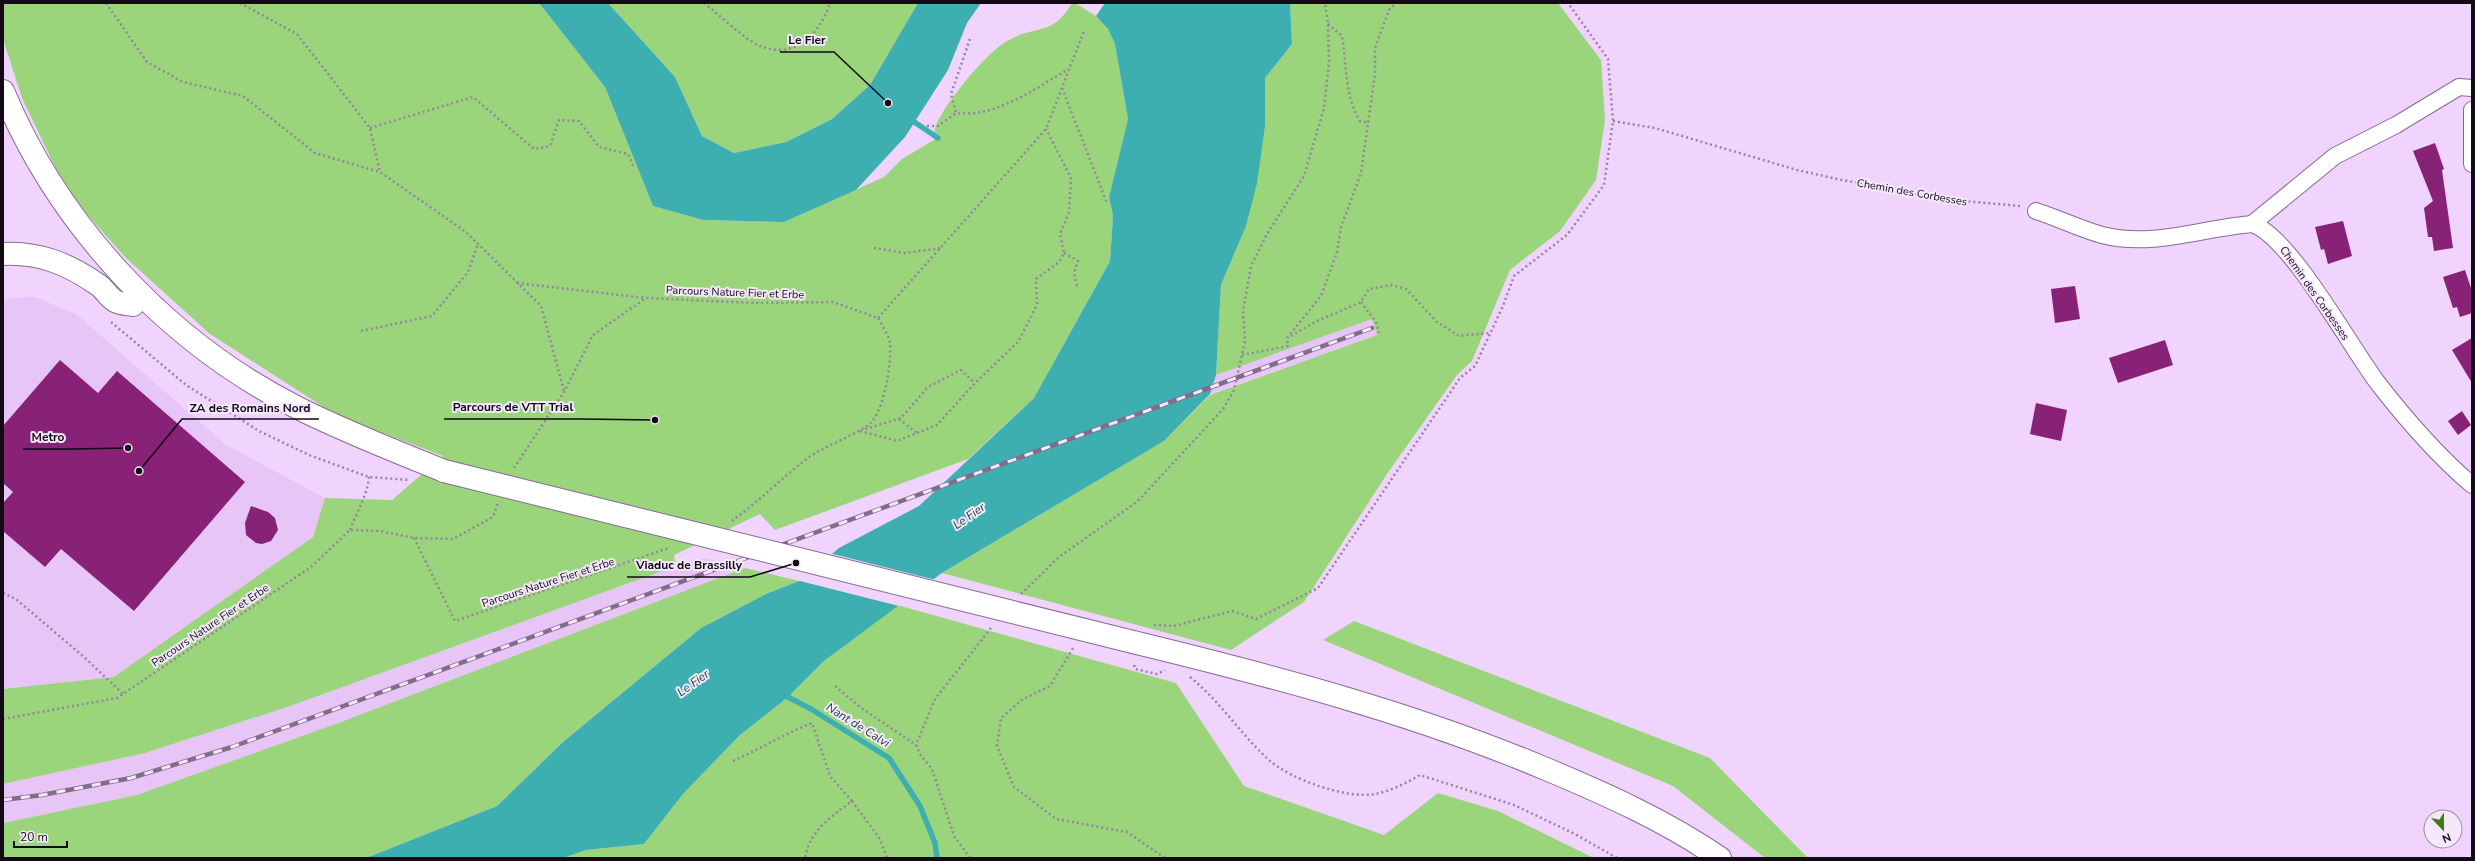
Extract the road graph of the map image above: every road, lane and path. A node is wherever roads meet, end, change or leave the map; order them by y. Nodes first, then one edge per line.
1 (106, 3) edge
2 (240, 3) edge
3 (704, 3) edge
4 (830, 3) edge
5 (1325, 3) edge
6 (1396, 3) edge
7 (1568, 3) edge
8 (1328, 24) junction
9 (1084, 31) dead end
10 (970, 39) dead end
11 (1069, 69) junction
12 (1062, 87) junction
13 (2472, 88) edge
14 (3, 91) edge
15 (2472, 110) edge
16 (956, 113) junction
17 (1613, 121) junction
18 (3, 124) edge
19 (1369, 124) junction
20 (927, 126) dead end
21 (370, 128) junction
22 (1046, 129) junction
23 (2472, 164) edge
24 (634, 168) dead end
25 (380, 172) junction
26 (1107, 203) dead end
27 (2036, 211) joint
28 (2252, 224) junction
29 (478, 244) junction
30 (874, 248) dead end
31 (940, 248) junction
32 (1064, 253) junction
33 (3, 254) edge
34 (517, 283) junction
35 (1077, 286) dead end
36 (646, 298) junction
37 (1361, 302) junction
38 (133, 305) junction
39 (878, 318) junction
40 (108, 320) dead end
41 (361, 331) dead end
42 (1379, 333) dead end
43 (1490, 333) junction
44 (1287, 338) junction
45 (1242, 355) junction
46 (975, 383) junction
47 (564, 392) junction
48 (898, 419) junction
49 (859, 431) junction
50 (917, 433) junction
51 (514, 467) dead end
52 (444, 471) junction
53 (370, 477) junction
54 (412, 480) dead end
55 (2472, 485) edge
56 (493, 517) dead end
57 (728, 524) dead end
58 (350, 530) junction
59 (414, 538) junction
60 (674, 546) dead end
61 (3, 593) edge
62 (1016, 599) dead end
63 (1152, 625) dead end
64 (993, 626) dead end
65 (1074, 646) dead end
66 (1134, 665) dead end
67 (1161, 665) dead end
68 (1186, 675) dead end
69 (835, 686) dead end
70 (123, 694) junction
71 (3, 719) edge
72 (916, 745) junction
73 (733, 761) dead end
74 (852, 801) junction
75 (805, 858) edge
76 (887, 858) edge
77 (970, 858) edge
78 (1165, 858) edge
79 (1617, 858) edge
80 (1720, 858) edge

1 - 25 path
2 - 21 path
3 - 4 path
5 - 8 path
6 - 19 path
7 - 17 path
8 - 19 path
8 - 45 path
9 - 11 path
10 - 16 path
11 - 12 path
11 - 16 path
12 - 22 path
12 - 26 path
13 - 28 street
14 - 52 highway
15 - 23 street
16 - 20 path
17 - 27 path, Chemin des Corbesses
17 - 43 path
18 - 38 highway
19 - 44 path
21 - 24 path
21 - 25 path
22 - 31 path
22 - 32 path
25 - 29 path
27 - 28 street
28 - 55 street, Chemin des Corbesses
29 - 34 path
29 - 41 path
30 - 31 path
31 - 39 path
32 - 35 path
32 - 46 path
33 - 38 highway
34 - 36 path, Parcours Nature Fier et Erbe
34 - 47 path
36 - 39 path, Parcours Nature Fier et Erbe
36 - 47 path
37 - 42 path
37 - 43 path
37 - 44 path
38 - 52 highway
39 - 49 path
40 - 53 path
43 - 63 path
44 - 45 path
45 - 62 path
46 - 48 path
46 - 50 path
47 - 51 path
48 - 49 path
48 - 50 path
49 - 50 path
49 - 57 path
52 - 80 highway, bridge
53 - 54 path
53 - 58 path
56 - 59 path
58 - 59 path
58 - 70 path, Parcours Nature Fier et Erbe
59 - 60 path, Parcours Nature Fier et Erbe
61 - 70 path
64 - 72 path
65 - 78 path
66 - 67 path
68 - 79 path
69 - 72 path
70 - 71 path, Parcours Nature Fier et Erbe
72 - 77 path
73 - 74 path
74 - 75 path
74 - 76 path

